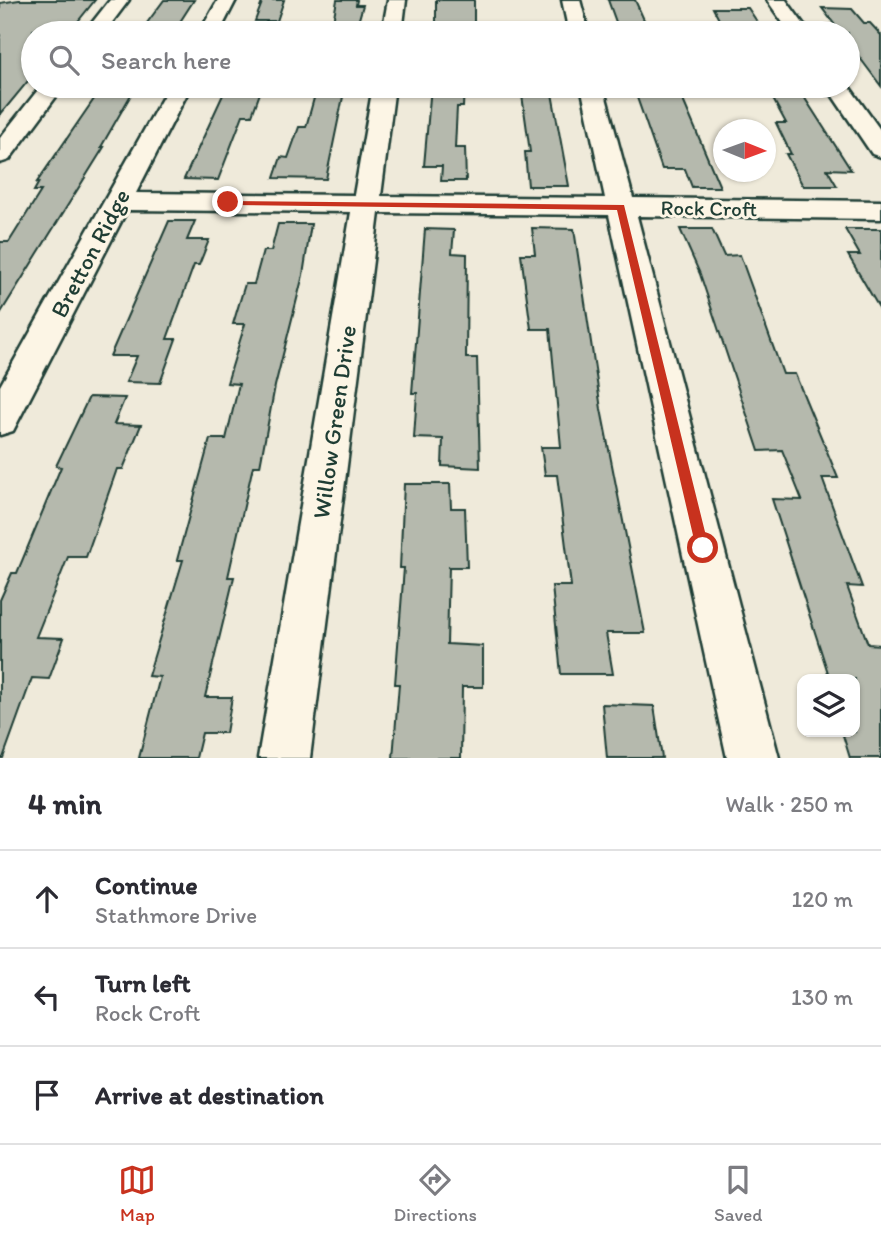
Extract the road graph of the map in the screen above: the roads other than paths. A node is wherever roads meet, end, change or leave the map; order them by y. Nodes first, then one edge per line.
1 (120, 0) edge
2 (227, 0) edge
3 (397, 0) edge
4 (571, 0) edge
5 (776, 0) edge
6 (103, 21) edge
7 (216, 21) edge
8 (394, 21) edge
9 (576, 21) edge
10 (791, 21) edge
11 (45, 98) edge
12 (173, 98) edge
13 (382, 98) edge
14 (595, 98) edge
15 (845, 98) edge
16 (881, 149) edge
17 (0, 155) edge
18 (117, 201) junction
19 (366, 205) junction
20 (621, 207) junction
21 (881, 210) edge
22 (0, 420) edge
23 (284, 758) edge
24 (753, 758) edge

1 - 6 street
2 - 7 street
3 - 8 street
4 - 9 street
5 - 10 street
11 - 17 street
12 - 18 street, Bretton Ridge
13 - 19 street, Willow Green Drive
14 - 20 street
15 - 16 street
18 - 19 street, Rock Croft
18 - 22 street, Bretton Ridge
19 - 20 street, Rock Croft
19 - 23 street, Willow Green Drive
20 - 21 street, Rock Croft
20 - 24 street

